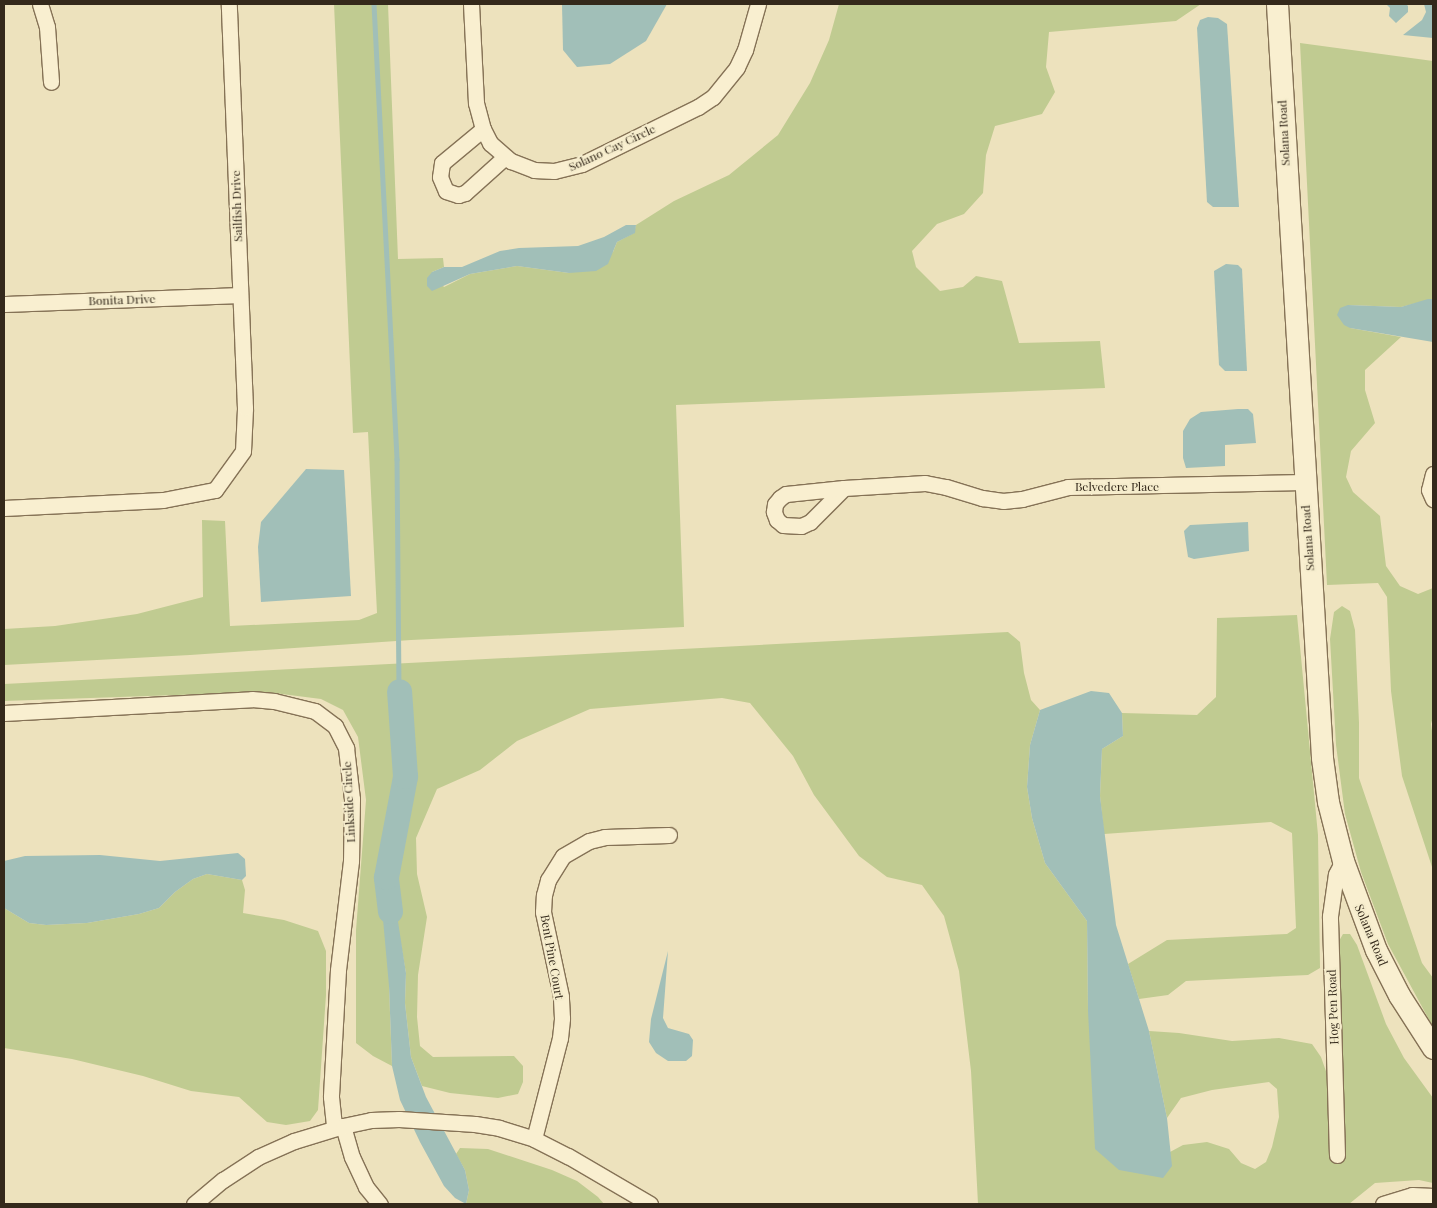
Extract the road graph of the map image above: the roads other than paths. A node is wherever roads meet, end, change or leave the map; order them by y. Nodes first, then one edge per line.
1 (40, 4) edge
2 (229, 4) edge
3 (471, 4) edge
4 (758, 4) edge
5 (1277, 4) edge
6 (51, 82) dead end
7 (483, 129) junction
8 (505, 157) junction
9 (240, 295) junction
10 (4, 304) edge
11 (1433, 474) edge
12 (1304, 482) junction
13 (844, 488) dead end
14 (1433, 499) edge
15 (4, 508) edge
16 (4, 713) edge
17 (669, 835) dead end
18 (1343, 861) junction
19 (1433, 1048) edge
20 (338, 1127) junction
21 (534, 1140) junction
22 (1337, 1155) dead end
23 (1433, 1196) edge
24 (194, 1204) edge
25 (380, 1204) edge
26 (650, 1204) edge
27 (1383, 1204) edge

1 - 6 street
2 - 9 street, Sailfish Drive
3 - 7 street, Solano Cay Circle
4 - 8 street, Solano Cay Circle
5 - 12 street, Solana Road
7 - 8 street, Solano Cay Circle
7 - 8 street
9 - 10 street, Bonita Drive
9 - 15 street, Sailfish Drive
11 - 14 street
12 - 13 street, Belvedere Place
12 - 18 street, Solana Road
16 - 20 street, Linkside Circle
17 - 21 street, Bent Pine Court
18 - 19 street, Solana Road
18 - 22 street, Hog Pen Road
20 - 21 street
20 - 24 street
20 - 25 street, Linkside Circle
21 - 26 street
23 - 27 street

